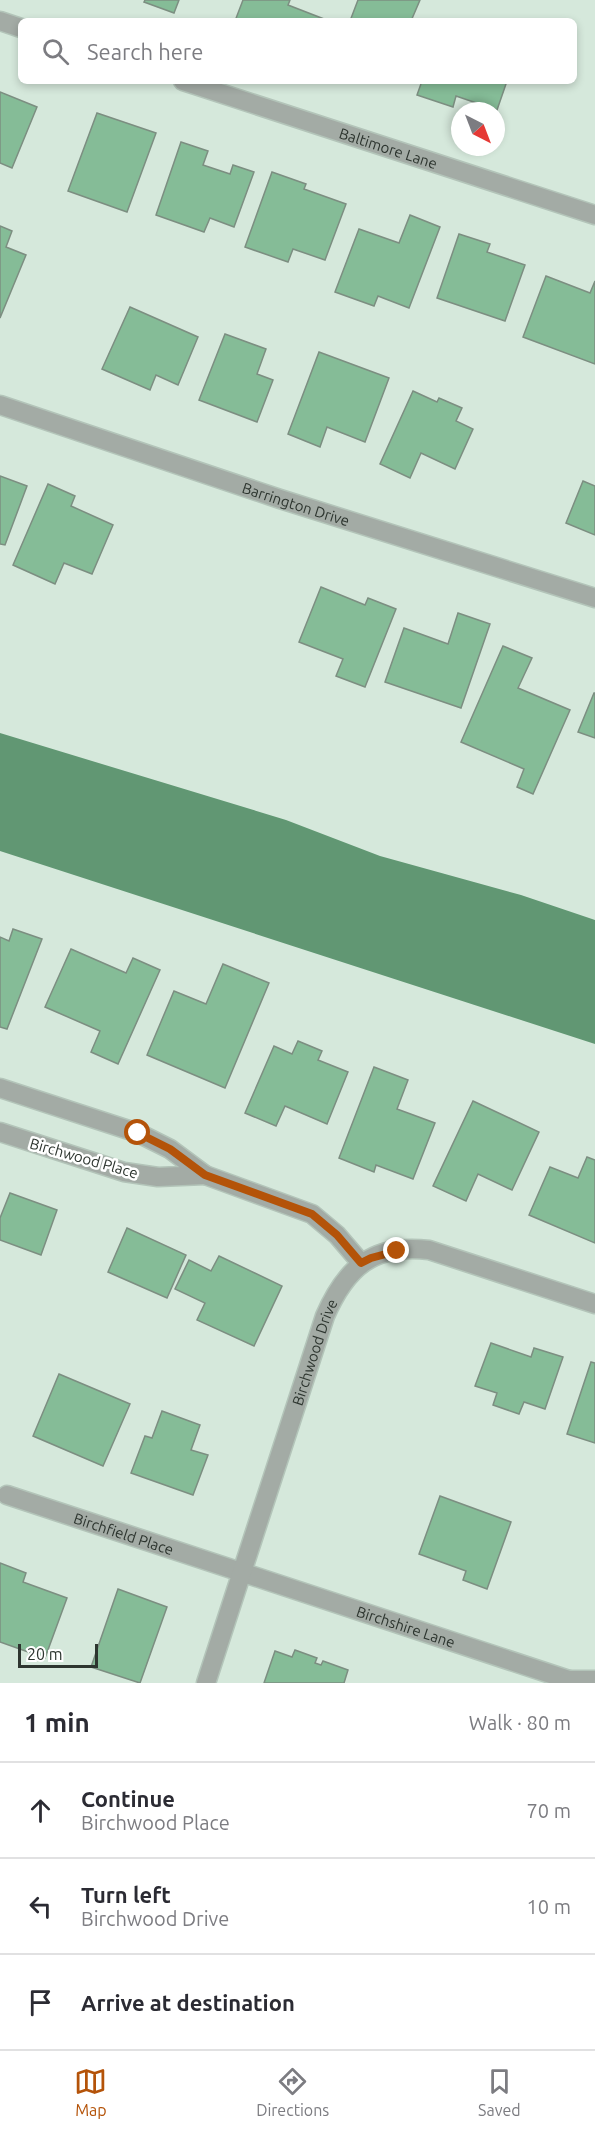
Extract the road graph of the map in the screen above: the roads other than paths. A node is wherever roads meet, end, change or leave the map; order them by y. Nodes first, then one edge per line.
1 (0, 21) edge
2 (18, 27) edge
3 (192, 84) edge
4 (595, 215) edge
5 (0, 405) edge
6 (595, 598) edge
7 (0, 1088) edge
8 (0, 1132) edge
9 (205, 1175) junction
10 (361, 1263) junction
11 (595, 1304) edge
12 (2, 1494) edge
13 (242, 1572) junction
14 (595, 1680) edge
15 (571, 1681) edge
16 (206, 1683) edge

1 - 2 street
3 - 4 street, Baltimore Lane
5 - 6 street, Barrington Drive
7 - 9 street, Birchwood Place
8 - 9 street, Birchwood Place
9 - 10 street, Birchwood Place
10 - 11 street, Birchwood Drive
10 - 13 street, Birchwood Drive
12 - 13 street, Birchfield Place
13 - 15 street, Birchshire Lane
13 - 16 street, Birchwood Drive
14 - 15 street, Birchshire Lane

